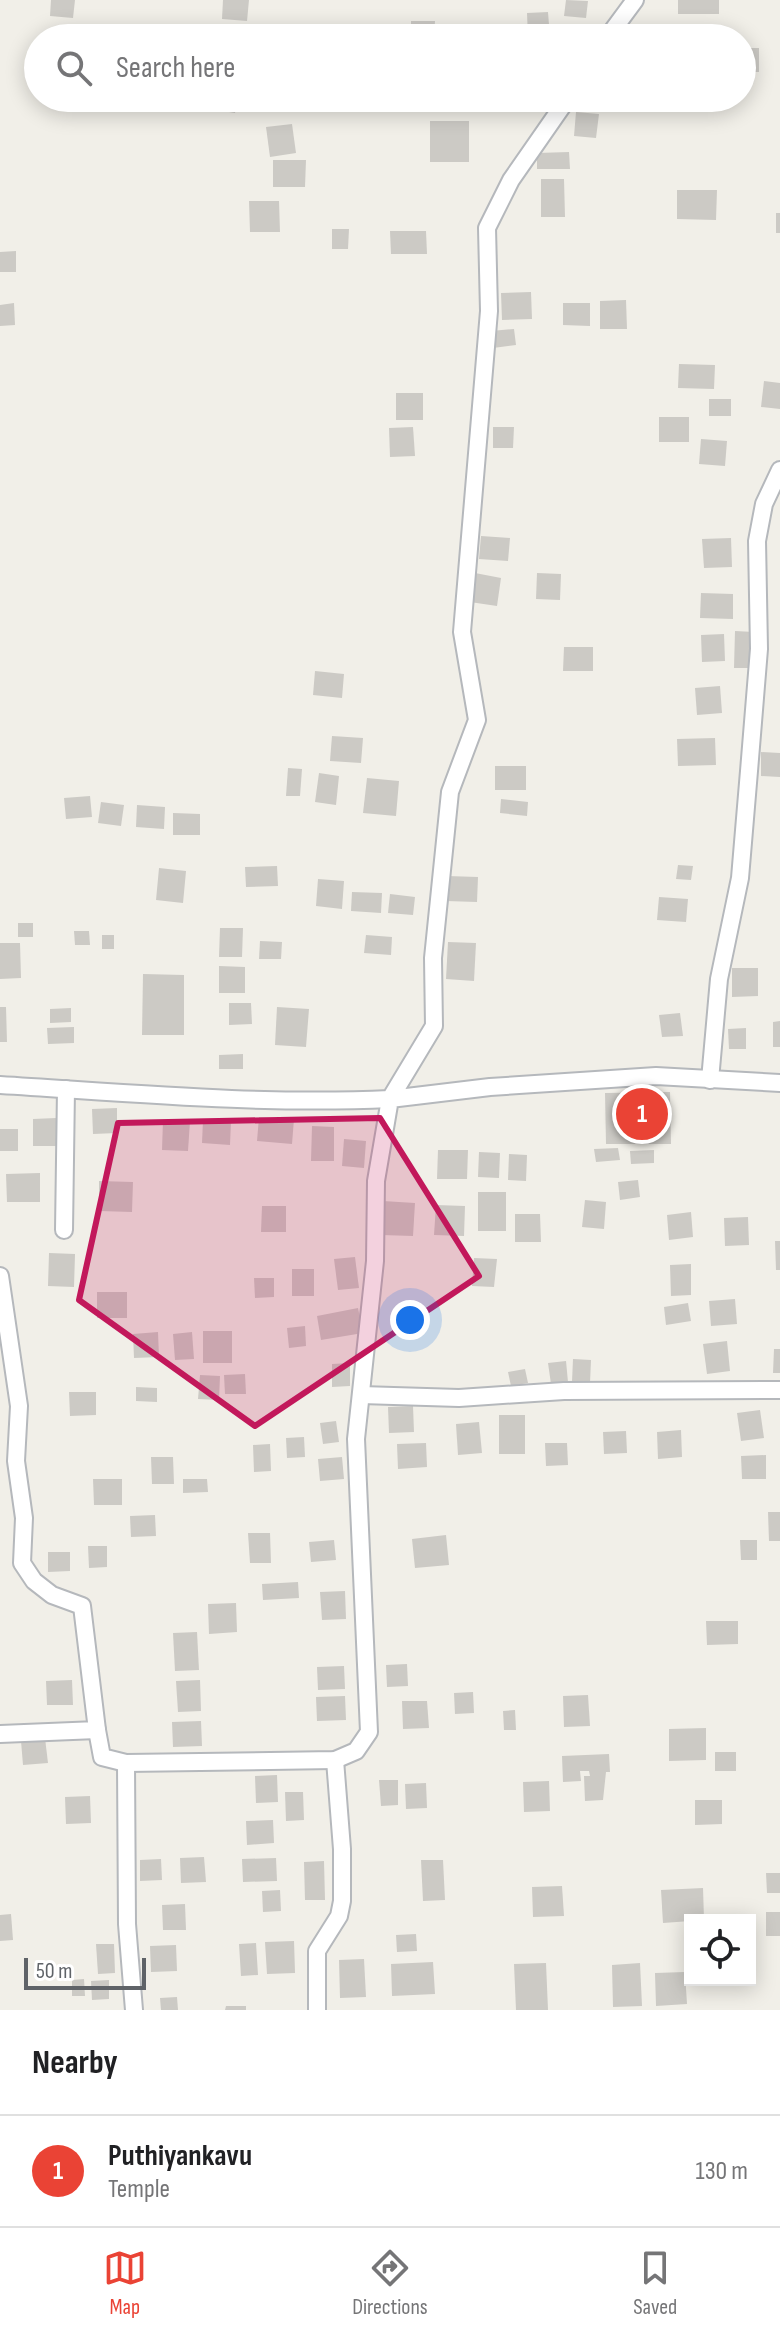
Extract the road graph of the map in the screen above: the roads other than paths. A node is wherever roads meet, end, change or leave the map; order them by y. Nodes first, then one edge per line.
1 (635, 0) edge
2 (617, 24) edge
3 (558, 112) edge
4 (780, 470) edge
5 (710, 1080) junction
6 (780, 1083) edge
7 (0, 1085) edge
8 (66, 1089) junction
9 (390, 1099) junction
10 (64, 1230) dead end
11 (0, 1276) edge
12 (780, 1390) edge
13 (361, 1395) junction
14 (97, 1730) junction
15 (0, 1734) edge
16 (335, 1760) junction
17 (126, 1763) junction
18 (134, 2010) edge
19 (317, 2010) edge

1 - 2 street
3 - 9 street
4 - 5 street
5 - 6 street
5 - 9 street
7 - 8 street
8 - 9 street
8 - 10 street
9 - 13 street
11 - 14 street
12 - 13 street
13 - 16 street
14 - 15 street
14 - 17 street
16 - 17 street
16 - 19 street
17 - 18 street

